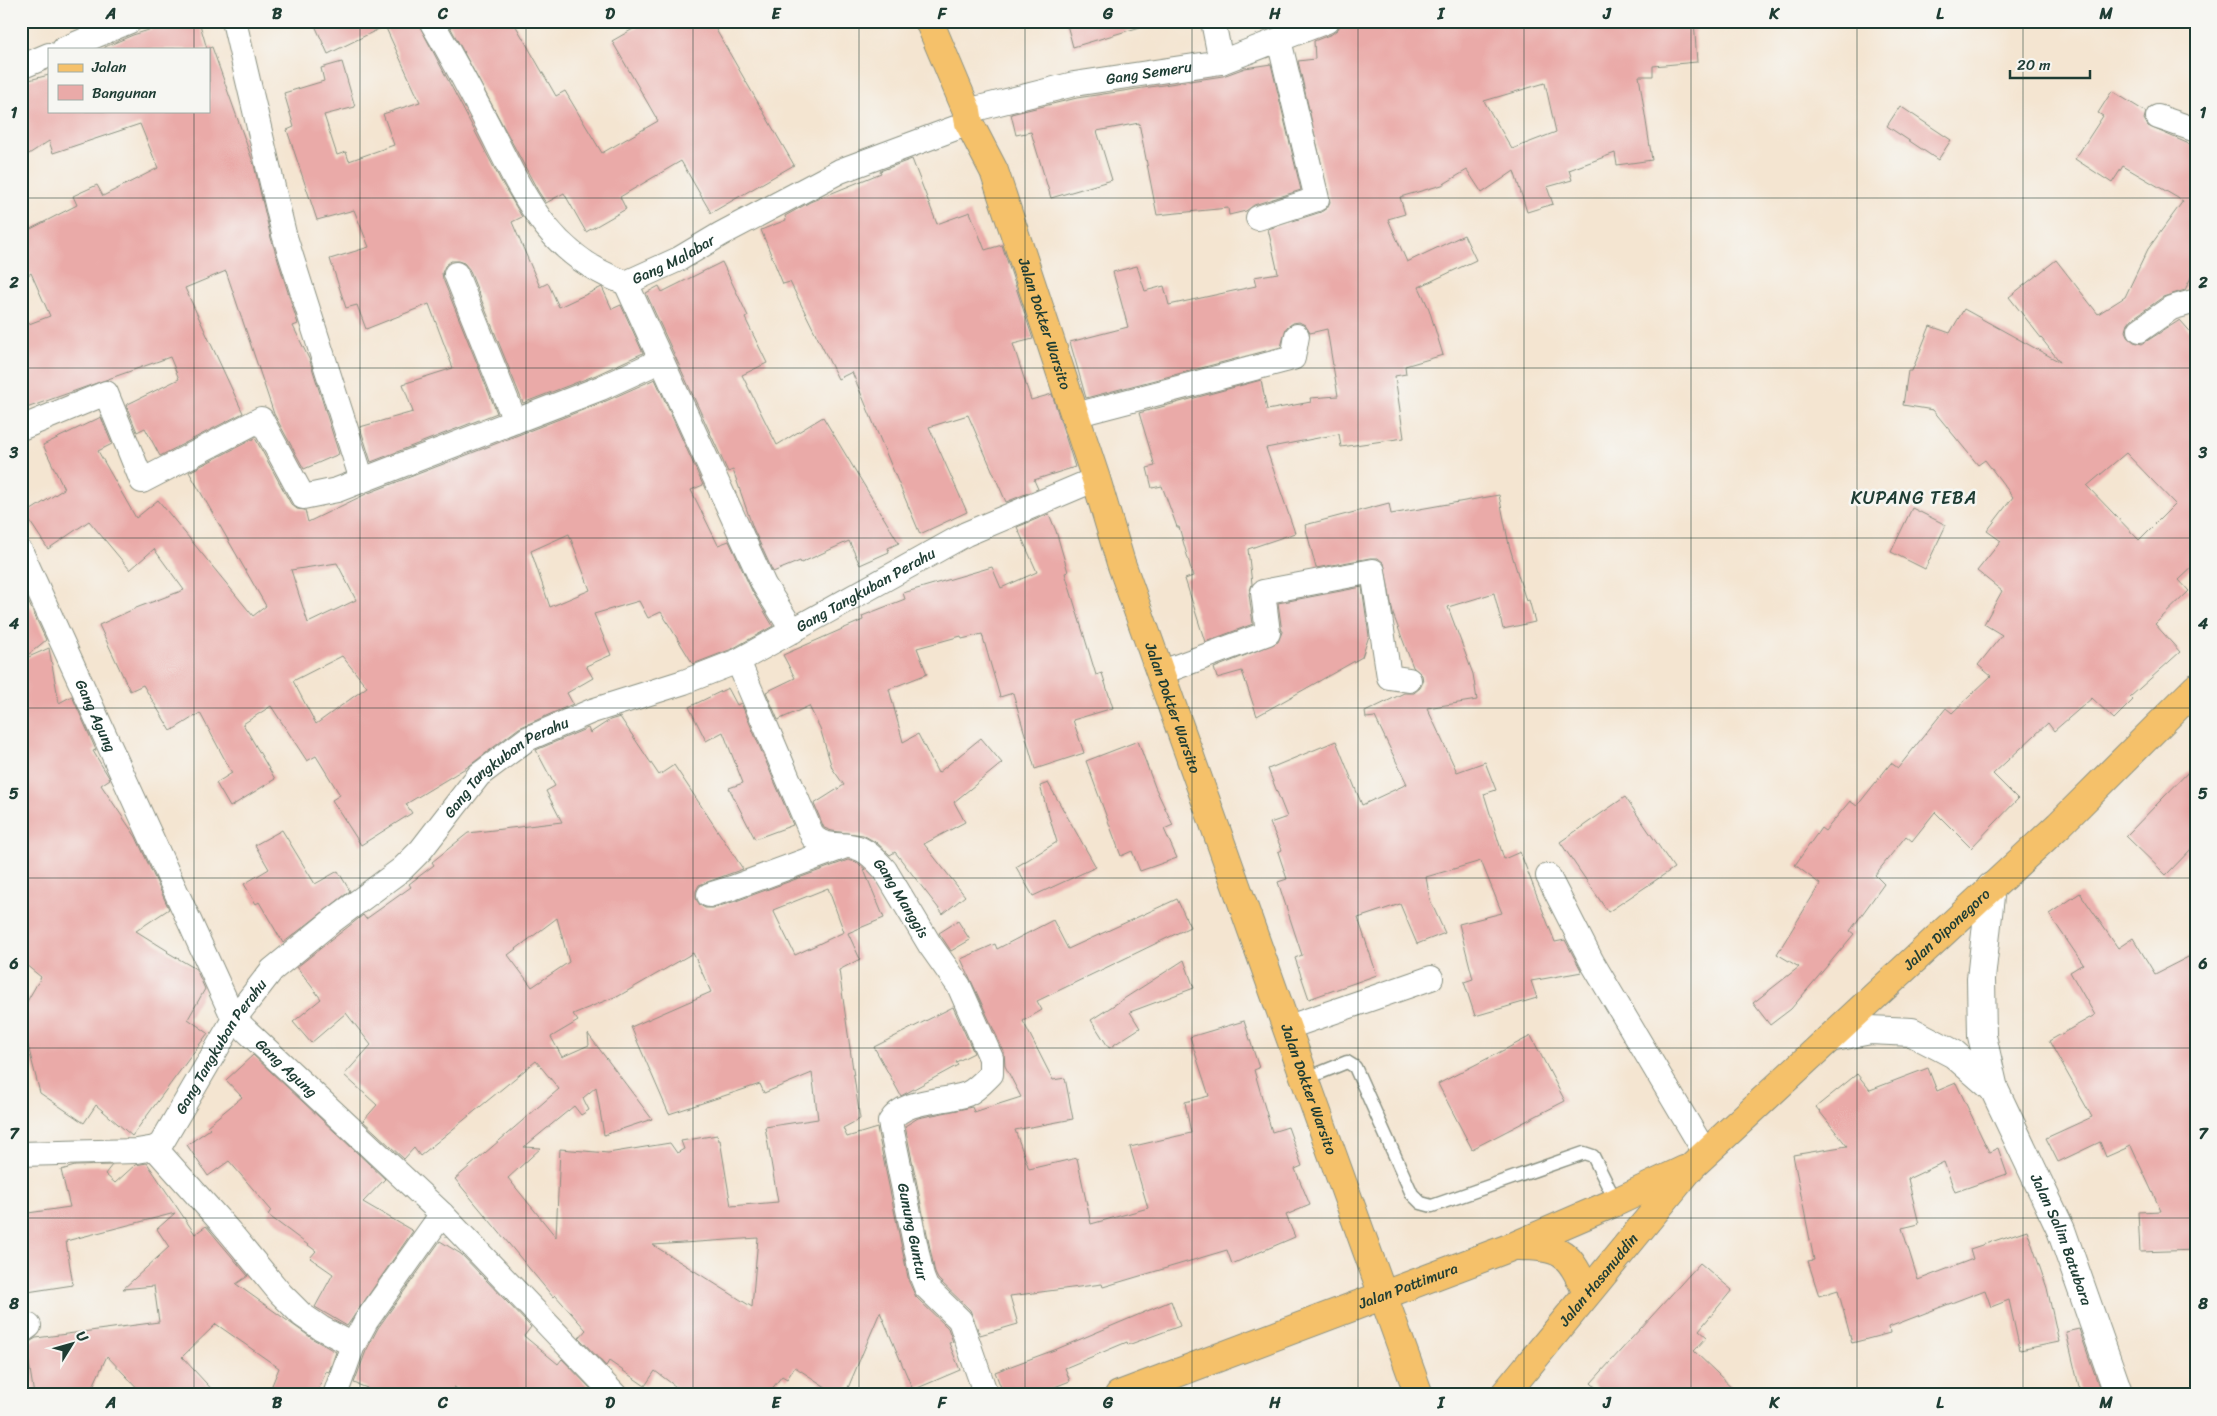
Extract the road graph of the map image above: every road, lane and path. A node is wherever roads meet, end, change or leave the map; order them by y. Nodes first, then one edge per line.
1 (130, 21) edge
2 (234, 21) edge
3 (431, 21) edge
4 (929, 21) edge
5 (1213, 21) edge
6 (1327, 21) edge
7 (1278, 40) junction
8 (66, 48) edge
9 (48, 55) edge
10 (1221, 62) junction
11 (21, 67) edge
12 (968, 117) junction
13 (2158, 117) dead end
14 (2196, 130) edge
15 (1258, 218) dead end
16 (456, 274) dead end
17 (626, 283) junction
18 (2196, 301) edge
19 (2140, 330) dead end
20 (1297, 336) dead end
21 (659, 358) junction
22 (1075, 415) junction
23 (515, 421) junction
24 (21, 428) edge
25 (1096, 479) junction
26 (362, 480) junction
27 (21, 552) edge
28 (793, 631) junction
29 (738, 661) junction
30 (1160, 673) junction
31 (1409, 680) dead end
32 (2196, 688) edge
33 (843, 847) junction
34 (1548, 876) dead end
35 (1992, 887) junction
36 (708, 895) dead end
37 (1431, 978) dead end
38 (234, 1019) junction
39 (1286, 1028) junction
40 (1830, 1038) junction
41 (1304, 1079) junction
42 (1994, 1089) junction
43 (896, 1113) joint
44 (154, 1148) junction
45 (21, 1154) edge
46 (1699, 1160) junction
47 (1616, 1202) junction
48 (442, 1214) junction
49 (1514, 1246) junction
50 (1587, 1293) junction
51 (1384, 1296) junction
52 (353, 1345) junction
53 (335, 1395) edge
54 (615, 1395) edge
55 (986, 1395) edge
56 (1119, 1395) edge
57 (1419, 1395) edge
58 (1504, 1395) edge
59 (2118, 1395) edge

1 - 8 street
2 - 26 street
3 - 17 street, Gang Malabar
4 - 12 main road, Jalan Dokter Warsito
5 - 10 street
6 - 7 street, Gang Semeru
7 - 10 street, Gang Semeru
7 - 15 street
9 - 11 street
10 - 12 street, Gang Semeru
12 - 17 street, Gang Malabar
12 - 22 main road, Jalan Dokter Warsito
13 - 14 street
16 - 23 street
17 - 21 street
18 - 19 street
20 - 22 street
21 - 23 street
21 - 28 street
22 - 25 main road, Jalan Dokter Warsito
23 - 26 street
24 - 26 street
25 - 28 street, Gang Tangkuban Perahu
25 - 30 main road, Jalan Dokter Warsito
27 - 38 street, Gang Agung
28 - 29 street, Gang Tangkuban Perahu
29 - 33 street, Gang Manggis
29 - 38 street, Gang Tangkuban Perahu
30 - 31 street
30 - 39 main road, Jalan Dokter Warsito
32 - 35 main road, Jalan Diponegoro
33 - 36 street
33 - 43 street, Gang Manggis
34 - 46 street
35 - 40 main road, Jalan Diponegoro
35 - 42 street
37 - 39 street
38 - 44 street, Gang Tangkuban Perahu
38 - 48 street, Gang Agung
39 - 41 main road, Jalan Dokter Warsito
40 - 42 street
40 - 46 main road, Jalan Diponegoro
41 - 47 lane
41 - 51 main road, Jalan Dokter Warsito
42 - 59 street, Jalan Salim Batubara
43 - 55 street, Gunung Guntur
44 - 45 street
44 - 52 street
46 - 47 main road, Jalan Pattimura
46 - 50 main road, Jalan Hasanuddin
47 - 49 main road, Jalan Pattimura
48 - 52 street
48 - 54 street, Gang Agung
49 - 50 main road
49 - 51 main road, Jalan Pattimura
50 - 58 main road, Jalan Hasanuddin
51 - 56 main road, Jalan Pattimura
51 - 57 main road, Jalan Dokter Warsito
52 - 53 street

